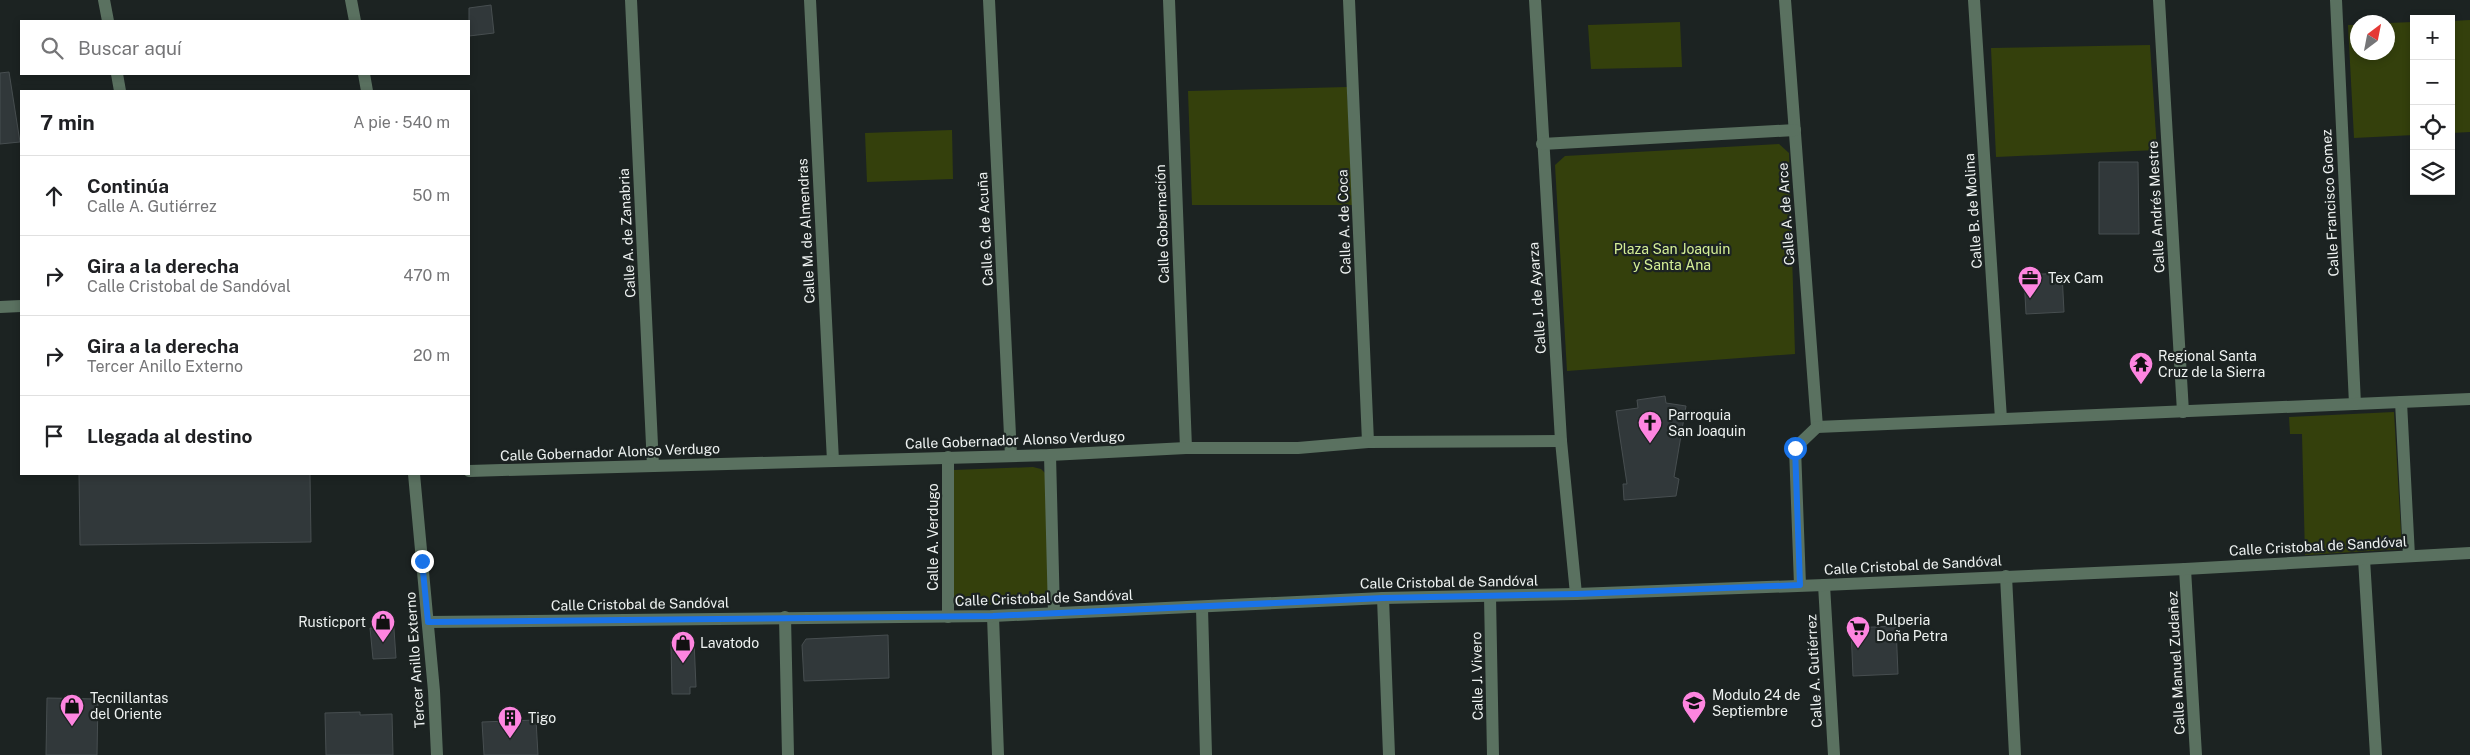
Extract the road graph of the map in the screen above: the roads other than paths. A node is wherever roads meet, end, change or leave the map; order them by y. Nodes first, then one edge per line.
1 (104, 0) edge
2 (351, 0) edge
3 (631, 0) edge
4 (810, 0) edge
5 (989, 0) edge
6 (1169, 0) edge
7 (1349, 0) edge
8 (1534, 0) edge
9 (1784, 0) edge
10 (1974, 0) edge
11 (2159, 0) edge
12 (2336, 0) edge
13 (108, 20) edge
14 (355, 20) edge
15 (117, 75) edge
16 (364, 75) edge
17 (120, 90) edge
18 (367, 90) edge
19 (1795, 130) junction
20 (1542, 144) junction
21 (0, 306) edge
22 (20, 306) edge
23 (2470, 399) edge
24 (2401, 402) junction
25 (2355, 404) junction
26 (2183, 412) junction
27 (2001, 419) junction
28 (1817, 427) junction
29 (1561, 441) junction
30 (1368, 442) junction
31 (1186, 448) junction
32 (1050, 455) junction
33 (1011, 456) junction
34 (948, 457) junction
35 (833, 460) junction
36 (653, 466) junction
37 (470, 471) edge
38 (414, 475) edge
39 (2470, 553) edge
40 (2409, 556) junction
41 (2364, 559) junction
42 (2185, 569) junction
43 (2006, 576) junction
44 (1800, 585) junction
45 (1824, 585) junction
46 (1576, 594) junction
47 (1490, 596) junction
48 (1383, 598) junction
49 (1202, 608) junction
50 (1054, 613) junction
51 (993, 616) junction
52 (785, 617) junction
53 (948, 617) junction
54 (428, 622) junction
55 (437, 755) edge
56 (788, 755) edge
57 (998, 755) edge
58 (1206, 755) edge
59 (1389, 755) edge
60 (1493, 755) edge
61 (1834, 755) edge
62 (2015, 755) edge
63 (2196, 755) edge
64 (2376, 755) edge

1 - 13 street
2 - 14 street
3 - 36 street, Calle A. de Zanabria
4 - 35 street, Calle M. de Almendras
5 - 33 street, Calle G. de Acuña
6 - 31 street, Calle Gobernación
7 - 30 street, Calle A. de Coca
8 - 20 street, Calle J. de Ayarza
9 - 19 street, Calle A. de Arce
10 - 27 street, Calle B. de Molina
11 - 26 street, Calle Andrés Mestre
12 - 25 street, Calle Francisco Gomez
15 - 17 street
16 - 18 street
19 - 20 street
19 - 28 street, Calle A. de Arce
20 - 29 street, Calle J. de Ayarza
21 - 22 street
23 - 24 street
24 - 25 street
24 - 40 street
25 - 26 street
26 - 27 street
27 - 28 street
28 - 44 street
29 - 30 street, Calle Gobernador Alonso Verdugo
29 - 46 street, Calle J. de Ayarza
30 - 31 street, Calle Gobernador Alonso Verdugo
31 - 32 street, Calle Gobernador Alonso Verdugo
32 - 33 street, Calle Gobernador Alonso Verdugo
32 - 50 street
33 - 34 street, Calle Gobernador Alonso Verdugo
34 - 35 street, Calle Gobernador Alonso Verdugo
34 - 53 street, Calle A. Verdugo
35 - 36 street, Calle Gobernador Alonso Verdugo
36 - 37 street, Calle Gobernador Alonso Verdugo
38 - 54 street, Tercer Anillo Externo
39 - 40 street, Calle Cristobal de Sandóval
40 - 41 street, Calle Cristobal de Sandóval
41 - 42 street, Calle Cristobal de Sandóval
41 - 64 street
42 - 43 street, Calle Cristobal de Sandóval
42 - 63 street, Calle Manuel Zudañez
43 - 45 street, Calle Cristobal de Sandóval
43 - 62 street
44 - 45 street, Calle Cristobal de Sandóval
44 - 46 street, Calle Cristobal de Sandóval
45 - 61 street, Calle A. Gutiérrez
46 - 47 street, Calle Cristobal de Sandóval
47 - 48 street, Calle Cristobal de Sandóval
47 - 60 street, Calle J. Vivero
48 - 49 street, Calle Cristobal de Sandóval
48 - 59 street
49 - 50 street, Calle Cristobal de Sandóval
49 - 58 street
50 - 51 street, Calle Cristobal de Sandóval
51 - 53 street, Calle Cristobal de Sandóval
51 - 57 street
52 - 53 street, Calle Cristobal de Sandóval
52 - 54 street, Calle Cristobal de Sandóval
52 - 56 street
54 - 55 street, Tercer Anillo Externo

